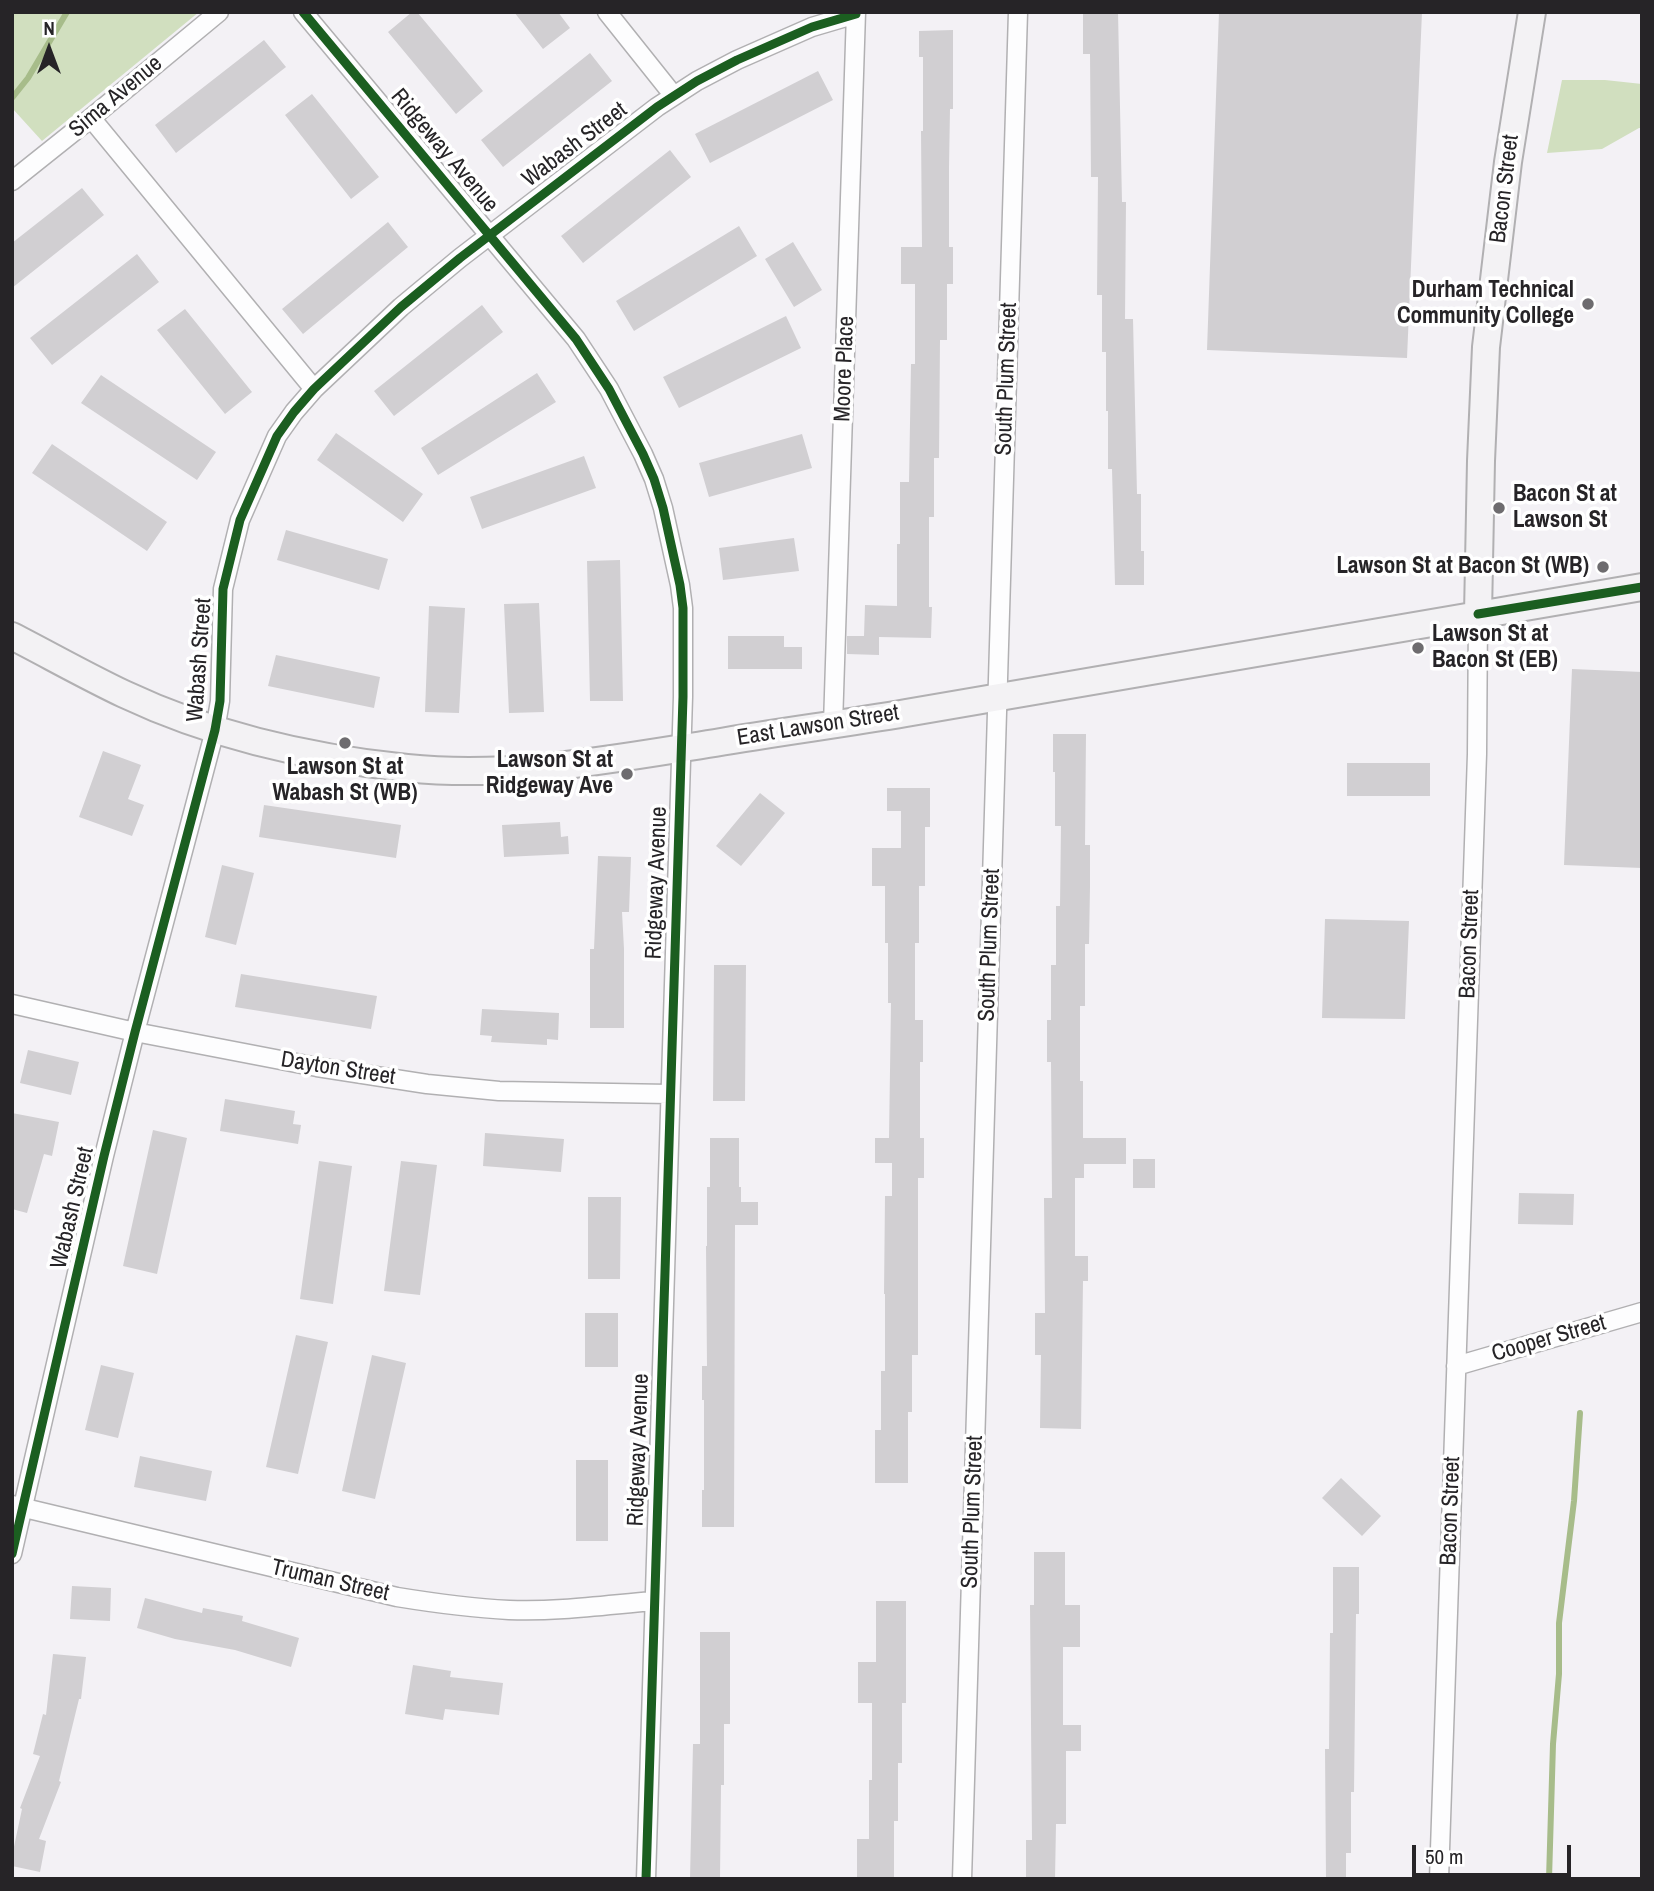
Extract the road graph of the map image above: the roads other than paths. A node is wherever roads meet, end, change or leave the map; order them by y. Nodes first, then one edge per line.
1 (219, 12) edge
2 (303, 12) edge
3 (607, 12) edge
4 (1018, 12) edge
5 (1532, 12) edge
6 (856, 13) edge
7 (674, 96) junction
8 (91, 118) junction
9 (12, 181) edge
10 (489, 235) junction
11 (314, 389) junction
12 (1642, 587) edge
13 (1478, 614) junction
14 (12, 636) edge
15 (998, 697) junction
16 (833, 725) junction
17 (215, 730) junction
18 (681, 749) junction
19 (12, 1004) edge
20 (135, 1032) junction
21 (669, 1094) junction
22 (1642, 1312) edge
23 (1456, 1366) junction
24 (18, 1506) edge
25 (12, 1554) edge
26 (654, 1601) junction
27 (646, 1879) edge
28 (962, 1879) edge
29 (1439, 1879) edge

1 - 8 street, Sima Avenue
2 - 10 street, Ridgeway Avenue
3 - 7 street
4 - 15 street, South Plum Street
5 - 13 street, Bacon Street
6 - 7 street, Wabash Street
6 - 16 street, Moore Place
7 - 10 street, Wabash Street
8 - 9 street, Sima Avenue
8 - 11 street
10 - 11 street, Wabash Street
10 - 18 street, Ridgeway Avenue
11 - 17 street, Wabash Street
12 - 13 street, East Lawson Street
13 - 15 street, East Lawson Street
13 - 23 street, Bacon Street
14 - 17 street, East Lawson Street
15 - 16 street, East Lawson Street
15 - 28 street, South Plum Street
16 - 18 street, East Lawson Street
17 - 18 street, East Lawson Street
17 - 20 street, Wabash Street
18 - 21 street, Ridgeway Avenue
19 - 20 street, Dayton Street
20 - 21 street, Dayton Street
20 - 24 street, Wabash Street
21 - 26 street, Ridgeway Avenue
22 - 23 street, Cooper Street
23 - 29 street, Bacon Street
24 - 25 street, Wabash Street
24 - 26 street, Truman Street
26 - 27 street, Ridgeway Avenue

